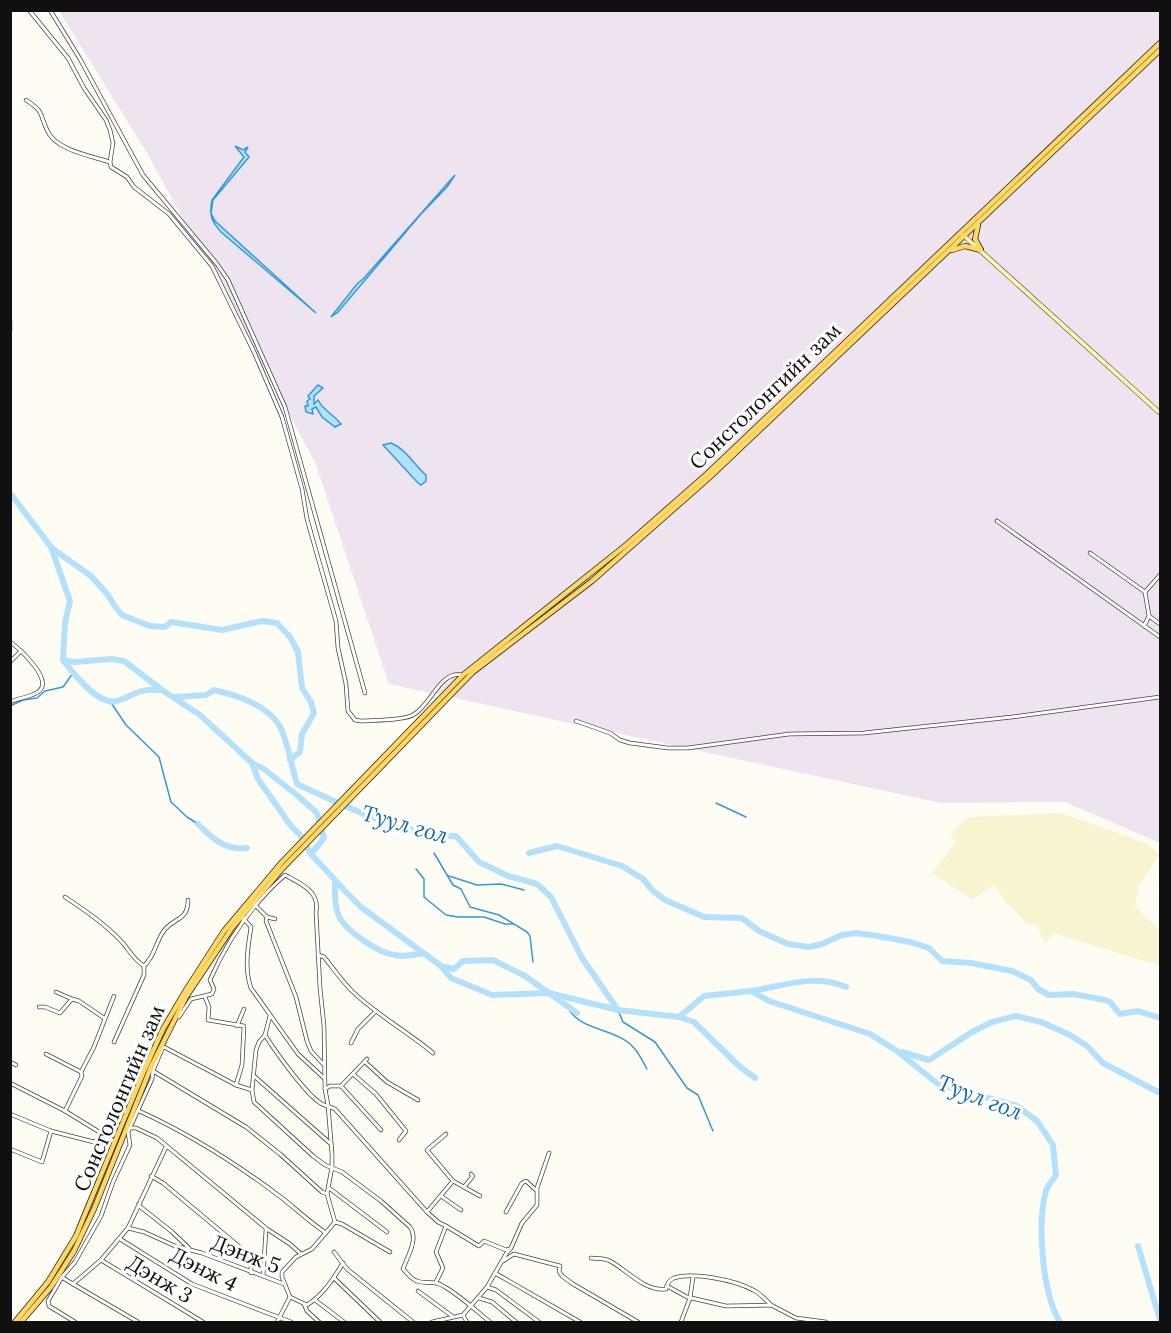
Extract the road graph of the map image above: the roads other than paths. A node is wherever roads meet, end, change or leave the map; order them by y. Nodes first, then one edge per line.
1 (29, 10) edge
2 (50, 10) edge
3 (1161, 44) edge
4 (1161, 50) edge
5 (26, 100) dead end
6 (110, 162) junction
7 (979, 221) junction
8 (962, 234) junction
9 (981, 250) junction
10 (947, 252) junction
11 (1161, 413) edge
12 (997, 521) dead end
13 (1090, 553) dead end
14 (1161, 575) edge
15 (1145, 592) junction
16 (1149, 616) junction
17 (1161, 624) edge
18 (1144, 626) junction
19 (1161, 638) edge
20 (10, 642) edge
21 (21, 651) junction
22 (10, 662) edge
23 (463, 675) junction
24 (365, 693) dead end
25 (1161, 697) edge
26 (10, 702) edge
27 (576, 721) dead end
28 (384, 761) junction
29 (284, 863) junction
30 (65, 897) dead end
31 (188, 900) dead end
32 (252, 906) junction
33 (267, 917) junction
34 (242, 918) junction
35 (275, 919) dead end
36 (216, 950) junction
37 (221, 954) junction
38 (318, 955) junction
39 (144, 966) junction
40 (56, 992) dead end
41 (114, 996) dead end
42 (205, 997) junction
43 (72, 999) junction
44 (39, 1007) dead end
45 (244, 1009) dead end
46 (376, 1011) junction
47 (178, 1015) junction
48 (270, 1016) junction
49 (104, 1018) junction
50 (237, 1026) junction
51 (265, 1035) junction
52 (114, 1042) dead end
53 (351, 1043) dead end
54 (164, 1047) junction
55 (433, 1053) dead end
56 (46, 1054) dead end
57 (10, 1062) edge
58 (16, 1065) dead end
59 (325, 1066) junction
60 (153, 1071) junction
61 (81, 1072) junction
62 (353, 1074) junction
63 (254, 1076) junction
64 (325, 1079) junction
65 (10, 1083) edge
66 (236, 1085) junction
67 (341, 1086) junction
68 (325, 1089) junction
69 (252, 1090) junction
70 (418, 1101) dead end
71 (328, 1105) junction
72 (65, 1111) junction
73 (139, 1111) junction
74 (10, 1114) edge
75 (128, 1127) junction
76 (381, 1130) dead end
77 (51, 1131) junction
78 (446, 1134) dead end
79 (104, 1136) junction
80 (399, 1140) dead end
81 (116, 1142) junction
82 (331, 1144) junction
83 (166, 1147) junction
84 (10, 1149) edge
85 (549, 1153) dead end
86 (332, 1167) junction
87 (471, 1174) dead end
88 (151, 1176) junction
89 (453, 1181) junction
90 (102, 1183) junction
91 (464, 1187) junction
92 (329, 1188) junction
93 (537, 1192) junction
94 (327, 1194) junction
95 (441, 1196) junction
96 (480, 1196) dead end
97 (138, 1205) junction
98 (94, 1209) junction
99 (102, 1210) junction
100 (460, 1210) dead end
101 (427, 1212) junction
102 (506, 1212) dead end
103 (335, 1222) junction
104 (446, 1226) junction
105 (128, 1227) junction
106 (266, 1229) junction
107 (387, 1232) dead end
108 (326, 1233) junction
109 (120, 1239) junction
110 (511, 1248) junction
111 (190, 1250) junction
112 (334, 1252) dead end
113 (390, 1252) dead end
114 (301, 1254) junction
115 (591, 1258) dead end
116 (101, 1260) junction
117 (502, 1262) junction
118 (343, 1263) junction
119 (251, 1273) junction
120 (495, 1274) junction
121 (61, 1276) junction
122 (263, 1276) junction
123 (693, 1277) junction
124 (334, 1278) junction
125 (436, 1282) junction
126 (73, 1284) junction
127 (286, 1285) junction
128 (667, 1286) junction
129 (487, 1287) junction
130 (418, 1291) dead end
131 (290, 1297) junction
132 (690, 1297) junction
133 (478, 1298) junction
134 (315, 1300) junction
135 (304, 1304) junction
136 (771, 1305) junction
137 (472, 1306) junction
138 (463, 1315) junction
139 (453, 1317) junction
140 (278, 1320) edge
141 (13, 1322) edge
142 (21, 1323) edge
143 (75, 1323) edge
144 (138, 1323) edge
145 (203, 1323) edge
146 (291, 1323) edge
147 (319, 1323) edge
148 (344, 1323) edge
149 (380, 1323) edge
150 (412, 1323) edge
151 (432, 1323) edge
152 (467, 1323) edge
153 (490, 1323) edge
154 (516, 1323) edge
155 (539, 1323) edge
156 (580, 1323) edge
157 (638, 1323) edge
158 (681, 1323) edge
159 (826, 1323) edge

1 - 6 street
2 - 24 street
3 - 8 main road, Сонсголонгийн зам
4 - 7 main road, Сонсголонгийн зам
5 - 6 street
6 - 23 street
7 - 8 main road, Сонсголонгийн зам
7 - 9 main road
8 - 9 main road
8 - 10 main road, Сонсголонгийн зам
8 - 23 main road, Сонсголонгийн зам
9 - 10 main road
9 - 11 main road
10 - 28 main road, Сонсголонгийн зам
12 - 18 street
13 - 15 street
14 - 15 street
15 - 16 street
16 - 17 street
16 - 18 street
18 - 19 street
20 - 21 street
21 - 22 street
21 - 26 street
23 - 28 main road, Сонсголонгийн зам
25 - 27 street
28 - 29 main road
29 - 32 main road, Сонсголонгийн зам
29 - 81 main road, Сонсголонгийн зам
30 - 39 street
31 - 39 street
32 - 33 street
32 - 34 main road, Сонсголонгийн зам
32 - 38 street
33 - 35 street
33 - 59 street
34 - 36 main road, Сонсголонгийн зам
34 - 37 street
34 - 48 street
36 - 37 street
36 - 47 main road, Сонсголонгийн зам
37 - 42 street
38 - 46 street
38 - 59 street
39 - 52 street
40 - 43 street
41 - 49 street
42 - 47 street
42 - 50 street
43 - 44 street
43 - 49 street
45 - 50 street
46 - 53 street
46 - 55 street
47 - 54 street
47 - 75 main road, Сонсголонгийн зам
48 - 51 street
48 - 64 street
49 - 61 street
50 - 66 street
51 - 63 street
51 - 71 street
54 - 60 street
54 - 66 street
56 - 61 street
57 - 58 street
59 - 64 street
60 - 73 street
60 - 94 street
61 - 72 street
62 - 67 street
62 - 70 street
62 - 80 street
63 - 69 street
63 - 82 street
64 - 68 street
65 - 72 street
66 - 69 street
67 - 68 street
67 - 76 street
68 - 71 street
69 - 86 street
71 - 82 street
71 - 101 street
72 - 79 street
73 - 75 street
73 - 108 street
74 - 77 street
75 - 83 street
75 - 90 main road, Сонсголонгийн зам
75 - 99 street
77 - 79 street
77 - 84 street
78 - 89 street
79 - 81 street
81 - 90 main road, Сонсголонгийн зам
82 - 86 street
83 - 88 street
83 - 106 street
85 - 93 street
86 - 92 street
86 - 125 street
87 - 91 street
88 - 97 street
88 - 119 street
89 - 91 street
89 - 95 street
90 - 98 main road, Сонсголонгийн зам
90 - 141 main road, Сонсголонгийн зам
91 - 96 street
92 - 94 street
92 - 107 street
93 - 102 street
93 - 110 street
94 - 103 street
95 - 100 street
95 - 101 street
97 - 105 street
97 - 111 street
98 - 99 street
98 - 121 main road, Сонсголонгийн зам
99 - 121 street
101 - 104 street
103 - 108 street
103 - 113 street
104 - 110 street
104 - 125 street
105 - 109 street
105 - 111 street, Дэнж 5
106 - 114 street
106 - 122 street
108 - 114 street
109 - 116 street
109 - 140 street, Дэнж 4
110 - 117 street
111 - 119 street, Дэнж 5
112 - 118 street
114 - 127 street
115 - 128 street
116 - 126 street
116 - 145 street, Дэнж 3
117 - 120 street
117 - 157 street
118 - 124 street
118 - 150 street
119 - 122 street, Дэнж 5
120 - 129 street
120 - 156 street
121 - 126 street
121 - 142 main road, Сонсголонгийн зам
121 - 143 street
122 - 127 street, Дэнж 5
123 - 128 street
123 - 132 street
123 - 136 street
124 - 134 street
124 - 149 street
125 - 137 street
126 - 144 street
127 - 131 street
128 - 132 street
129 - 133 street
129 - 155 street
130 - 139 street
131 - 135 street
131 - 140 street
132 - 136 street
132 - 158 street
133 - 137 street
133 - 154 street
134 - 135 street
134 - 148 street
135 - 147 street
136 - 159 street
137 - 138 street
137 - 153 street
138 - 139 street
138 - 152 street
139 - 151 street
140 - 146 street, Дэнж 4

